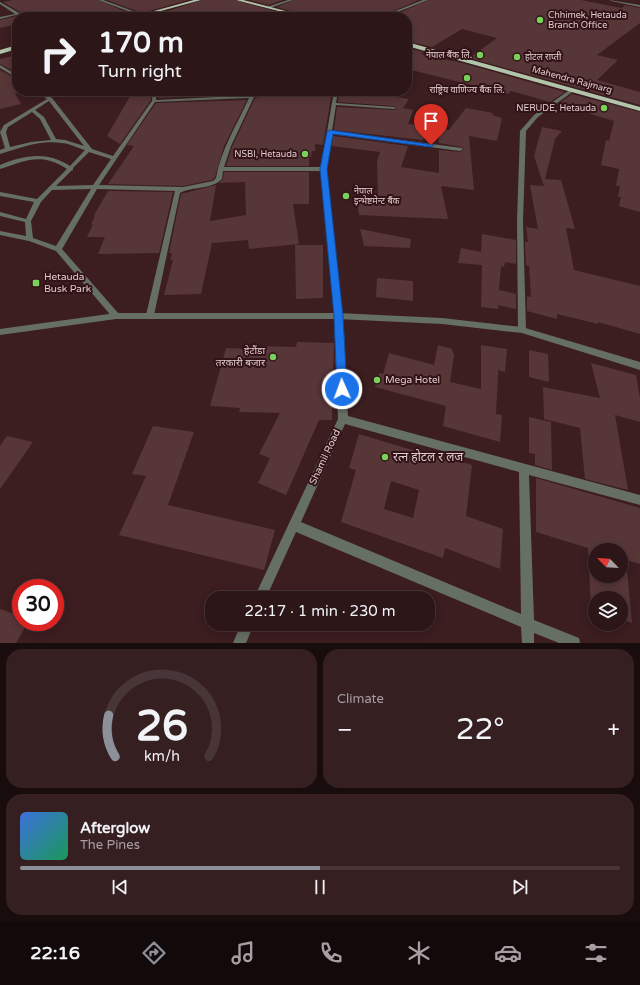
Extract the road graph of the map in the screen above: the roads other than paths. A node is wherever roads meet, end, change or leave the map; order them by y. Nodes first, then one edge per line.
1 (100, 0) edge
2 (199, 0) edge
3 (238, 0) edge
4 (291, 0) edge
5 (426, 0) edge
6 (611, 0) edge
7 (0, 3) edge
8 (640, 6) edge
9 (269, 7) junction
10 (15, 12) edge
11 (134, 12) edge
12 (154, 12) edge
13 (288, 12) edge
14 (395, 12) edge
15 (12, 15) edge
16 (0, 18) edge
17 (412, 45) edge
18 (12, 48) edge
19 (0, 52) edge
20 (0, 66) edge
21 (12, 74) edge
22 (573, 90) junction
23 (46, 96) edge
24 (154, 96) edge
25 (252, 96) joint
26 (336, 96) edge
27 (50, 99) junction
28 (154, 100) junction
29 (335, 104) junction
30 (394, 108) dead end
31 (640, 108) edge
32 (32, 110) junction
33 (330, 132) junction
34 (54, 141) junction
35 (8, 149) junction
36 (89, 149) junction
37 (460, 149) dead end
38 (0, 152) edge
39 (114, 158) junction
40 (0, 167) edge
41 (71, 169) junction
42 (220, 169) junction
43 (324, 169) junction
44 (95, 187) junction
45 (53, 188) junction
46 (182, 189) junction
47 (0, 194) edge
48 (38, 202) junction
49 (0, 214) edge
50 (28, 221) junction
51 (0, 233) edge
52 (30, 239) junction
53 (58, 249) junction
54 (150, 315) junction
55 (116, 316) junction
56 (338, 316) junction
57 (522, 330) junction
58 (0, 332) edge
59 (640, 366) edge
60 (343, 419) junction
61 (524, 468) junction
62 (640, 500) edge
63 (294, 525) junction
64 (263, 591) edge
65 (528, 624) junction
66 (245, 631) edge
67 (239, 643) edge
68 (528, 643) edge
69 (574, 643) edge

1 - 11 street
2 - 12 highway
3 - 9 highway
4 - 9 street
5 - 14 street
6 - 8 street
7 - 10 street
9 - 13 highway
15 - 16 street
17 - 22 highway, Mahendra Rajmarg
18 - 19 highway
20 - 21 street
22 - 31 highway, Mahendra Rajmarg
22 - 57 street
23 - 27 street
24 - 28 street
25 - 28 street
25 - 42 street
26 - 29 street, Shamil Road
27 - 32 street
27 - 36 street
28 - 39 street
29 - 30 street
29 - 33 street, Shamil Road
32 - 34 street
32 - 35 street
33 - 37 street
33 - 43 street, Shamil Road
34 - 35 street
34 - 36 street
35 - 38 street
36 - 39 street
36 - 41 street
39 - 44 street
40 - 41 street
41 - 45 street
42 - 43 street
42 - 46 street
43 - 56 street, Shamil Road
44 - 45 street
44 - 46 street
44 - 53 street
45 - 48 street
46 - 54 street
47 - 48 street
48 - 50 street
49 - 50 street
50 - 52 street
51 - 52 street
52 - 53 street
53 - 55 street
54 - 55 street
54 - 56 street
55 - 58 street
56 - 57 street
56 - 60 street, Shamil Road
57 - 59 street
60 - 61 street
60 - 63 street, Shamil Road
61 - 62 street
61 - 65 street
63 - 64 street, Shamil Road
63 - 65 street
65 - 68 street
65 - 69 street
66 - 67 street

